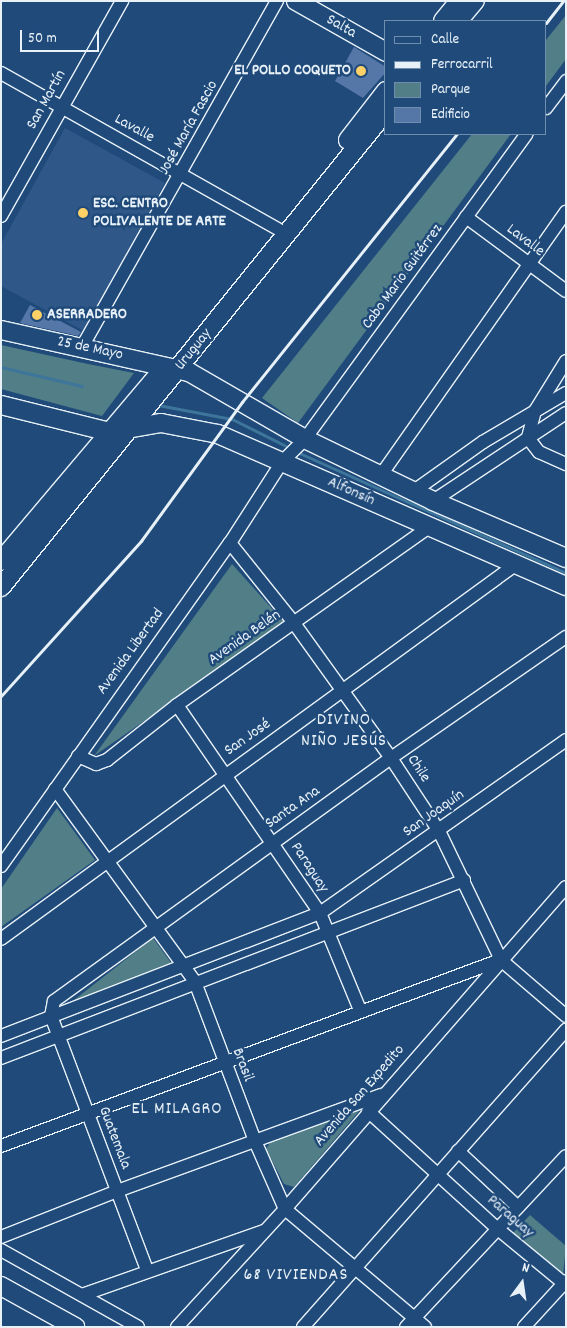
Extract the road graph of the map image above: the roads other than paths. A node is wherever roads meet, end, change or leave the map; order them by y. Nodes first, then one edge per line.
1 (122, 1) edge
2 (277, 1) edge
3 (296, 1) edge
4 (459, 1) edge
5 (475, 1) edge
6 (444, 20) edge
7 (459, 20) edge
8 (384, 51) edge
9 (1, 73) edge
10 (566, 81) edge
11 (384, 94) edge
12 (62, 107) junction
13 (547, 107) edge
14 (384, 113) edge
15 (526, 135) edge
16 (182, 175) junction
17 (566, 212) edge
18 (1, 216) edge
19 (466, 217) junction
20 (278, 229) junction
21 (528, 264) junction
22 (566, 291) edge
23 (1, 330) edge
24 (82, 347) junction
25 (566, 362) edge
26 (173, 367) junction
27 (566, 393) edge
28 (1, 405) edge
29 (535, 411) junction
30 (566, 413) edge
31 (131, 429) junction
32 (110, 432) junction
33 (528, 438) junction
34 (302, 442) junction
35 (284, 459) junction
36 (566, 464) edge
37 (381, 475) junction
38 (414, 491) junction
39 (433, 500) junction
40 (429, 527) junction
41 (230, 543) junction
42 (566, 558) edge
43 (1, 561) edge
44 (515, 565) junction
45 (1, 586) edge
46 (566, 586) edge
47 (294, 623) junction
48 (566, 637) edge
49 (343, 691) junction
50 (177, 705) junction
51 (566, 740) edge
52 (78, 756) junction
53 (391, 758) junction
54 (225, 774) junction
55 (55, 789) junction
56 (439, 831) junction
57 (273, 842) junction
58 (107, 862) junction
59 (1, 866) edge
60 (464, 880) junction
61 (563, 895) edge
62 (320, 913) junction
63 (154, 927) junction
64 (330, 932) junction
65 (1, 939) edge
66 (502, 960) junction
67 (184, 964) junction
68 (194, 982) junction
69 (360, 1010) junction
70 (51, 1016) junction
71 (566, 1016) edge
72 (566, 1030) edge
73 (1, 1036) edge
74 (58, 1036) junction
75 (1, 1058) edge
76 (224, 1062) junction
77 (382, 1095) junction
78 (368, 1111) junction
79 (87, 1114) junction
80 (255, 1141) junction
81 (1, 1146) edge
82 (458, 1151) junction
83 (566, 1156) edge
84 (436, 1174) junction
85 (117, 1191) junction
86 (518, 1207) junction
87 (285, 1209) junction
88 (265, 1230) junction
89 (499, 1230) junction
90 (1, 1237) edge
91 (1, 1250) edge
92 (353, 1269) junction
93 (147, 1270) junction
94 (565, 1283) edge
95 (1, 1286) edge
96 (82, 1295) junction
97 (410, 1323) edge
98 (75, 1327) edge
99 (138, 1327) edge
100 (177, 1327) edge
101 (303, 1327) edge
102 (425, 1327) edge
103 (524, 1327) edge

1 - 12 street, San Martín
2 - 16 street, José María Fascio
3 - 8 street, Salta
4 - 6 street
5 - 7 street
9 - 12 street, Lavalle
10 - 13 street
11 - 20 street, Uruguay
12 - 16 street, Lavalle
12 - 18 street, San Martín
14 - 26 street, Uruguay
15 - 19 street, Cabo Mario Guitérrez
16 - 20 street, Lavalle
16 - 24 street, José María Fascio
17 - 21 street
19 - 21 street, Lavalle
19 - 34 street, Cabo Mario Guitérrez
20 - 26 street, Uruguay
21 - 22 street, Lavalle
21 - 37 street
23 - 24 street, 25 de Mayo
24 - 26 street, 25 de Mayo
25 - 29 street
26 - 31 street, Uruguay
26 - 32 street, Uruguay
26 - 34 street, Alfonsín
27 - 29 street
28 - 32 street
29 - 33 street
29 - 38 street
30 - 33 street
31 - 32 street
31 - 35 street, Alfonsín
31 - 45 street, Uruguay
32 - 43 street, Uruguay
33 - 36 street
33 - 39 street
34 - 35 street, Cabo Mario Guitérrez
34 - 37 street, Alfonsín
35 - 40 street, Alfonsín
35 - 41 street, Avenida Libertad
37 - 38 street, Alfonsín
38 - 39 street, Alfonsín
39 - 42 street, Alfonsín
40 - 44 street, Alfonsín
40 - 47 street, Avenida Belén
41 - 47 street, Chile
41 - 52 street, Avenida Libertad
44 - 46 street, Alfonsín
44 - 49 street, San José
47 - 49 street, Chile
47 - 50 street, Avenida Belén
48 - 53 street, Santa Ana
49 - 53 street, Chile
49 - 54 street, San José
50 - 52 street, Avenida Belén
50 - 54 street, Paraguay
51 - 56 street, San Joaquín
52 - 55 street, Avenida Libertad
53 - 56 street, Chile
53 - 57 street, Santa Ana
54 - 57 street, Paraguay
54 - 58 street, San José
55 - 58 street, Brasil
55 - 59 street, Avenida Libertad
56 - 60 street, Chile
56 - 62 street, San Joaquín
57 - 62 street, Paraguay
57 - 63 street, Santa Ana
58 - 63 street, Brasil
58 - 65 street, San José
60 - 64 street
60 - 66 street, Chile
61 - 66 street, Avenida San Expedito
62 - 64 street, Paraguay
62 - 67 street, San Joaquín
63 - 67 street, Brasil
63 - 70 street, Santa Ana
64 - 68 street
64 - 69 street, Paraguay
66 - 69 street
66 - 71 street, Chile
66 - 77 street, Avenida San Expedito
67 - 68 street, Brasil
67 - 70 street, San Joaquín
68 - 74 street
68 - 76 street, Brasil
69 - 76 street
70 - 73 street, San Joaquín
70 - 74 street, Guatemala
72 - 82 street
74 - 75 street
74 - 79 street, Guatemala
76 - 79 street
76 - 80 street, Brasil
77 - 78 street, Avenida San Expedito
77 - 80 street
78 - 84 street, Paraguay
78 - 87 street, Avenida San Expedito
79 - 81 street
79 - 85 street, Guatemala
80 - 85 street
80 - 87 street, Brasil
82 - 84 street
82 - 86 street
83 - 86 street
84 - 89 street, Paraguay
84 - 92 street
85 - 90 street
85 - 93 street, Guatemala
86 - 89 street
87 - 88 street, Avenida San Expedito
87 - 92 street, Brasil
88 - 93 street
88 - 100 street, Avenida San Expedito
89 - 94 street, Paraguay
89 - 97 street
91 - 96 street
92 - 97 street, Brasil
92 - 101 street
93 - 96 street
94 - 103 street
95 - 98 street
96 - 99 street
97 - 102 street, Brasil

